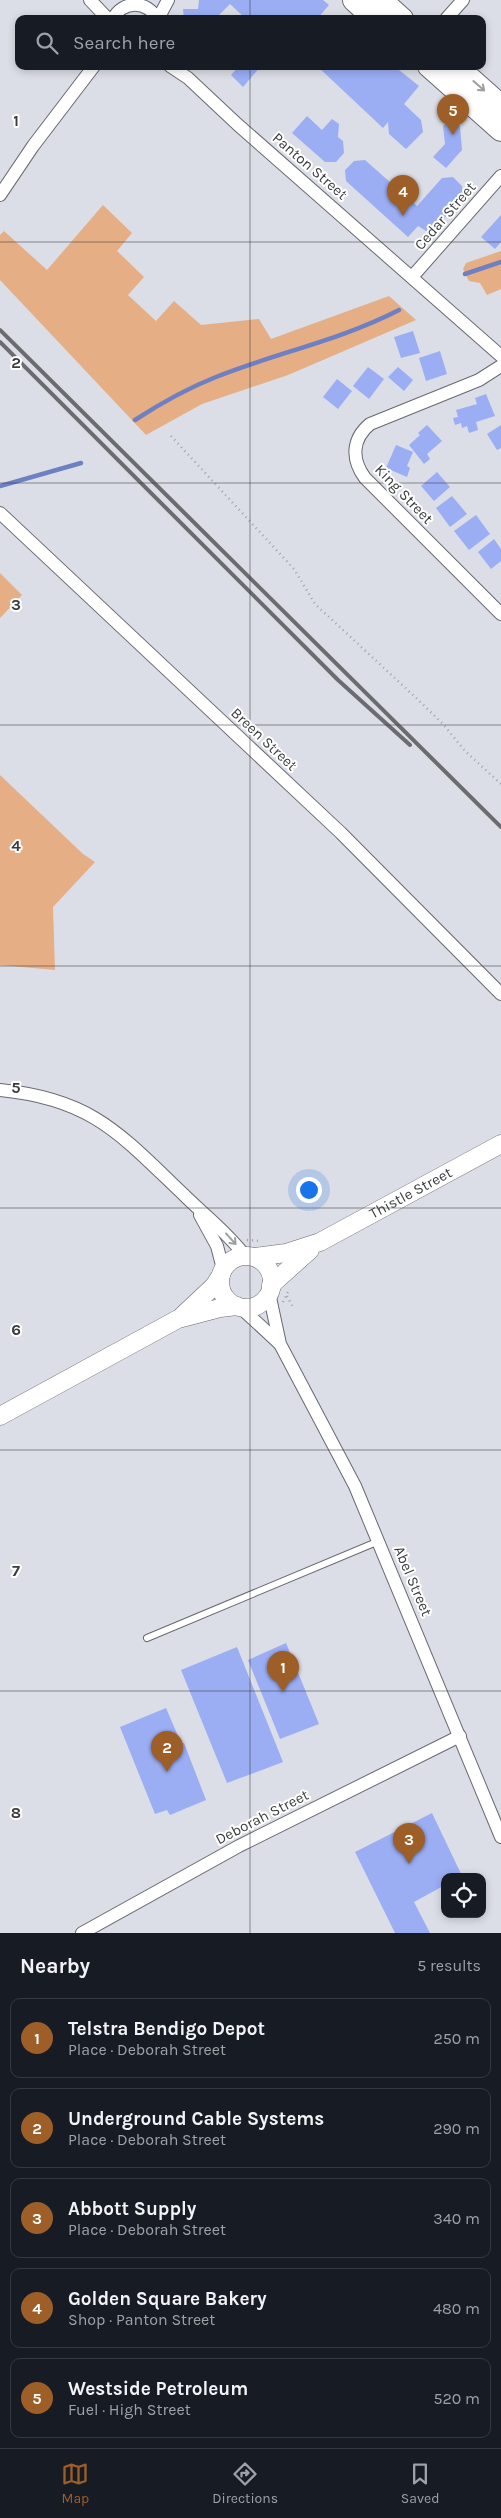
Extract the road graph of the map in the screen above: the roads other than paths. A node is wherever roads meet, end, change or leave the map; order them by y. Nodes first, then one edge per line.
1 (90, 0) edge
2 (113, 0) edge
3 (168, 0) edge
4 (354, 0) edge
5 (380, 0) edge
6 (463, 0) edge
7 (144, 2) edge
8 (128, 4) junction
9 (104, 15) edge
10 (115, 15) edge
11 (154, 15) edge
12 (159, 15) edge
13 (371, 15) edge
14 (397, 15) edge
15 (450, 15) edge
16 (92, 70) edge
17 (176, 70) edge
18 (183, 70) edge
19 (434, 70) edge
20 (460, 70) edge
21 (188, 78) junction
22 (501, 106) edge
23 (501, 130) edge
24 (501, 176) edge
25 (0, 195) edge
26 (412, 277) junction
27 (501, 356) edge
28 (501, 366) edge
29 (0, 513) edge
30 (501, 614) edge
31 (501, 994) edge
32 (0, 1090) edge
33 (501, 1144) edge
34 (190, 1201) junction
35 (320, 1242) junction
36 (250, 1257) junction
37 (222, 1272) junction
38 (270, 1289) junction
39 (238, 1307) junction
40 (178, 1319) junction
41 (280, 1344) junction
42 (0, 1416) edge
43 (379, 1541) junction
44 (147, 1638) dead end
45 (460, 1736) junction
46 (501, 1837) edge
47 (82, 1933) edge

1 - 9 street
2 - 8 street
3 - 12 street
4 - 13 highway
5 - 14 highway
6 - 15 street
7 - 8 street
7 - 11 street
8 - 10 street
16 - 25 street
17 - 21 street
18 - 21 street
19 - 23 highway
20 -> 22 highway
21 - 26 street, Panton Street
24 - 26 street, Cedar Street
26 - 27 street, Panton Street
28 - 30 street, King Street
29 - 31 street, Breen Street
32 - 34 street
33 - 35 street, Thistle Street
34 -> 36 street
34 - 37 street
35 - 36 street, Thistle Street
35 - 38 street, Thistle Street
36 - 37 street
36 - 38 street
37 - 39 street
37 - 40 street
38 - 39 street
38 - 41 street, Abel Street
39 - 40 street
39 - 41 street, Abel Street
40 - 42 street
41 - 43 street, Abel Street
43 - 44 lane
43 - 45 street, Abel Street
45 - 46 street, Abel Street
45 - 47 street, Deborah Street

